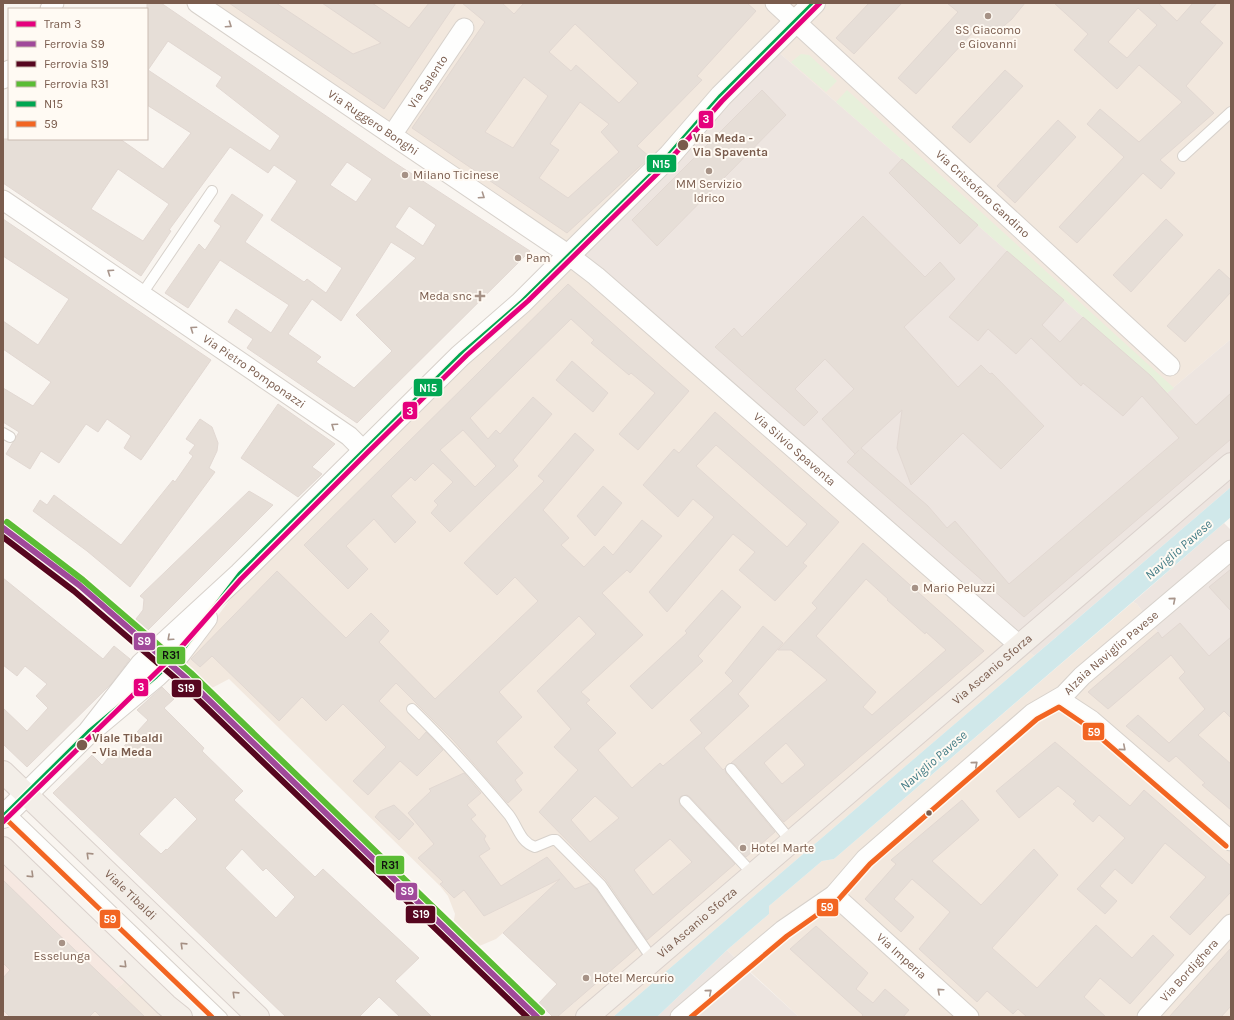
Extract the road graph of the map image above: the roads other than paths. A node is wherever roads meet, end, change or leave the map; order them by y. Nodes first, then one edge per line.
1 (197, 3) edge
2 (775, 3) edge
3 (814, 3) edge
4 (795, 22) junction
5 (464, 28) dead end
6 (1231, 112) edge
7 (392, 135) junction
8 (1183, 156) dead end
9 (212, 191) dead end
10 (3, 200) edge
11 (569, 255) junction
12 (142, 294) junction
13 (1170, 366) dead end
14 (364, 451) junction
15 (1231, 464) edge
16 (1231, 550) edge
17 (1019, 645) junction
18 (1059, 699) junction
19 (412, 709) dead end
20 (731, 769) dead end
21 (3, 772) edge
22 (26, 794) junction
23 (685, 801) dead end
24 (5, 811) edge
25 (791, 841) junction
26 (1231, 841) edge
27 (3, 848) edge
28 (753, 874) junction
29 (834, 895) junction
30 (1231, 924) edge
31 (653, 960) junction
32 (173, 1013) edge
33 (222, 1017) edge
34 (258, 1017) edge
35 (587, 1017) edge
36 (680, 1017) edge
37 (969, 1017) edge
38 (1147, 1017) edge

1 -> 7 street, Via Ruggero Bonghi
2 - 4 street, Via Cristoforo Gandino
3 - 4 street
4 - 11 street
4 - 13 street, Via Cristoforo Gandino
5 - 7 street, Via Salento
6 - 8 lane
7 -> 11 street, Via Ruggero Bonghi
9 - 12 lane
12 -> 10 street, Via Pietro Pomponazzi
11 - 14 street
11 - 17 street, Via Silvio Spaventa
14 -> 12 street, Via Pietro Pomponazzi
14 - 22 street
15 - 17 main road, Via Ascanio Sforza
18 -> 16 street, Alzaia Naviglio Pavese
17 - 25 main road, Via Ascanio Sforza
18 -> 26 street
29 -> 18 street, Alzaia Naviglio Pavese
19 - 31 lane
20 - 25 lane
21 - 22 main road, Viale Tibaldi
22 - 24 street
34 -> 22 main road, Viale Tibaldi
23 - 28 lane
24 - 33 lane
25 - 28 main road, Via Ascanio Sforza
27 -> 32 main road
28 - 31 main road, Via Ascanio Sforza
36 -> 29 street, Alzaia Naviglio Pavese
37 -> 29 street, Via Imperia
30 - 38 street, Via Bordighera
31 - 35 main road, Via Ascanio Sforza

